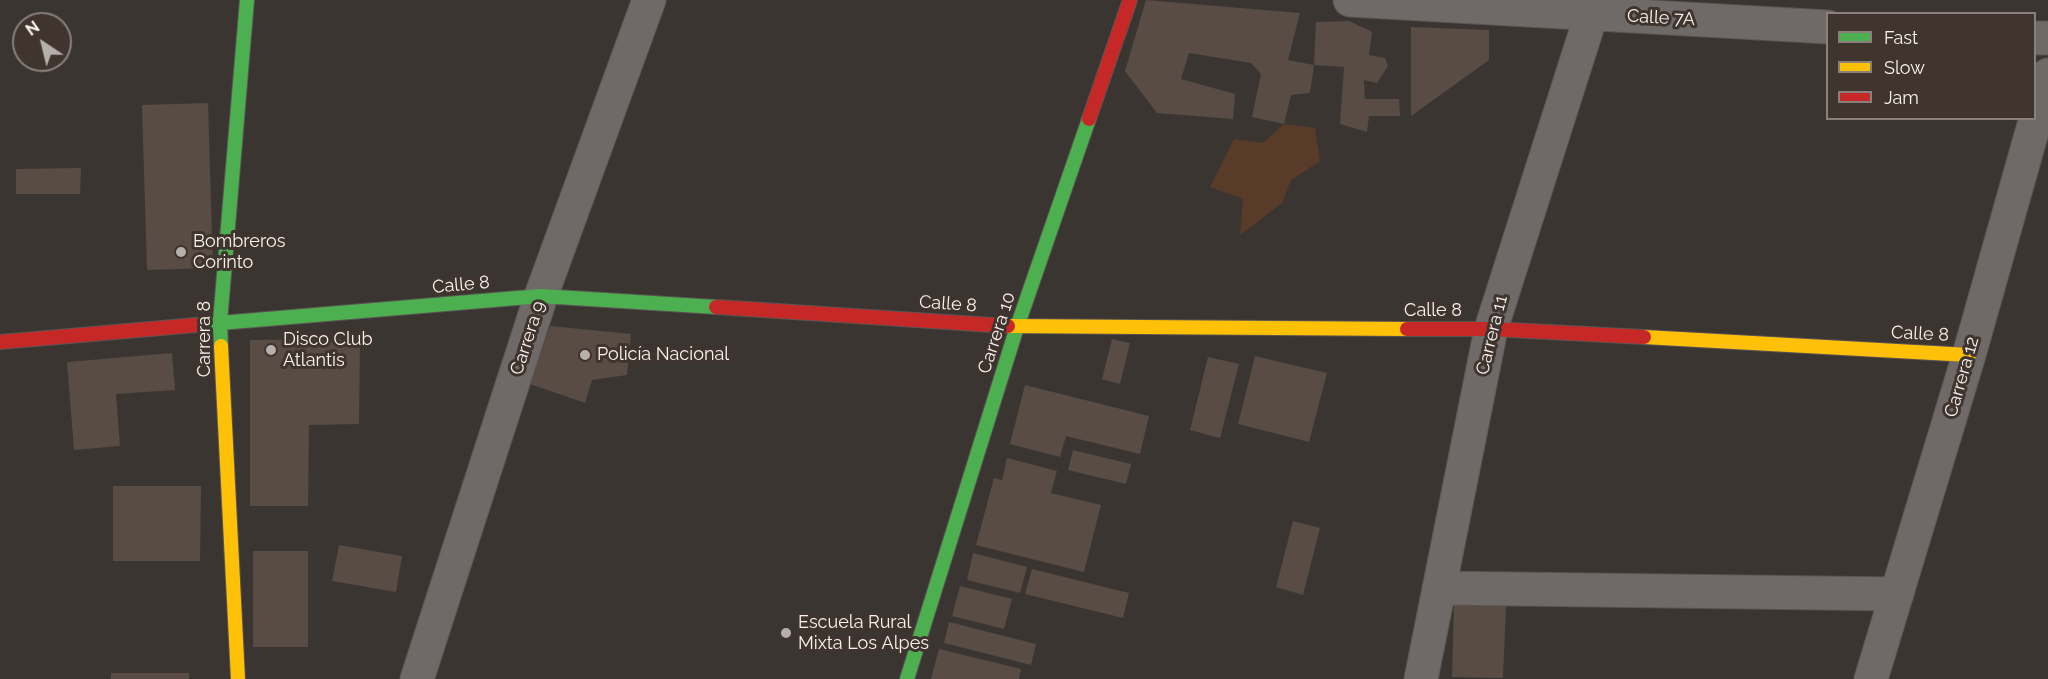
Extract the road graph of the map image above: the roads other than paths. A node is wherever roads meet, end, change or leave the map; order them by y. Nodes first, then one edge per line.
1 (247, 0) edge
2 (649, 0) edge
3 (1130, 0) edge
4 (1350, 0) edge
5 (1593, 7) edge
6 (1826, 27) edge
7 (2048, 75) edge
8 (2036, 117) edge
9 (2035, 120) edge
10 (541, 296) junction
11 (220, 322) junction
12 (1017, 327) junction
13 (1491, 329) junction
14 (0, 342) edge
15 (1968, 355) junction
16 (1439, 588) junction
17 (1897, 594) junction
18 (238, 679) edge
19 (417, 679) edge
20 (907, 679) edge
21 (1421, 679) edge
22 (1871, 679) edge

1 - 11 street, Carrera 8
2 - 10 street, Carrera 9
3 - 12 street, Carrera 10
4 - 5 street, Calle 7A
5 - 6 street, Calle 7A
5 - 13 street, Carrera 11
7 - 8 street, Carrera 12
9 - 15 street, Carrera 12
10 - 11 street, Calle 8
10 - 12 street, Calle 8
10 - 19 street, Carrera 9
11 - 14 street, Calle 8
11 - 18 street, Carrera 8
12 - 13 street, Calle 8
12 - 20 street, Carrera 10
13 - 15 street, Calle 8
13 - 16 street, Carrera 11
15 - 17 street, Carrera 12
16 - 17 street
16 - 21 street, Carrera 11
17 - 22 street, Carrera 12

